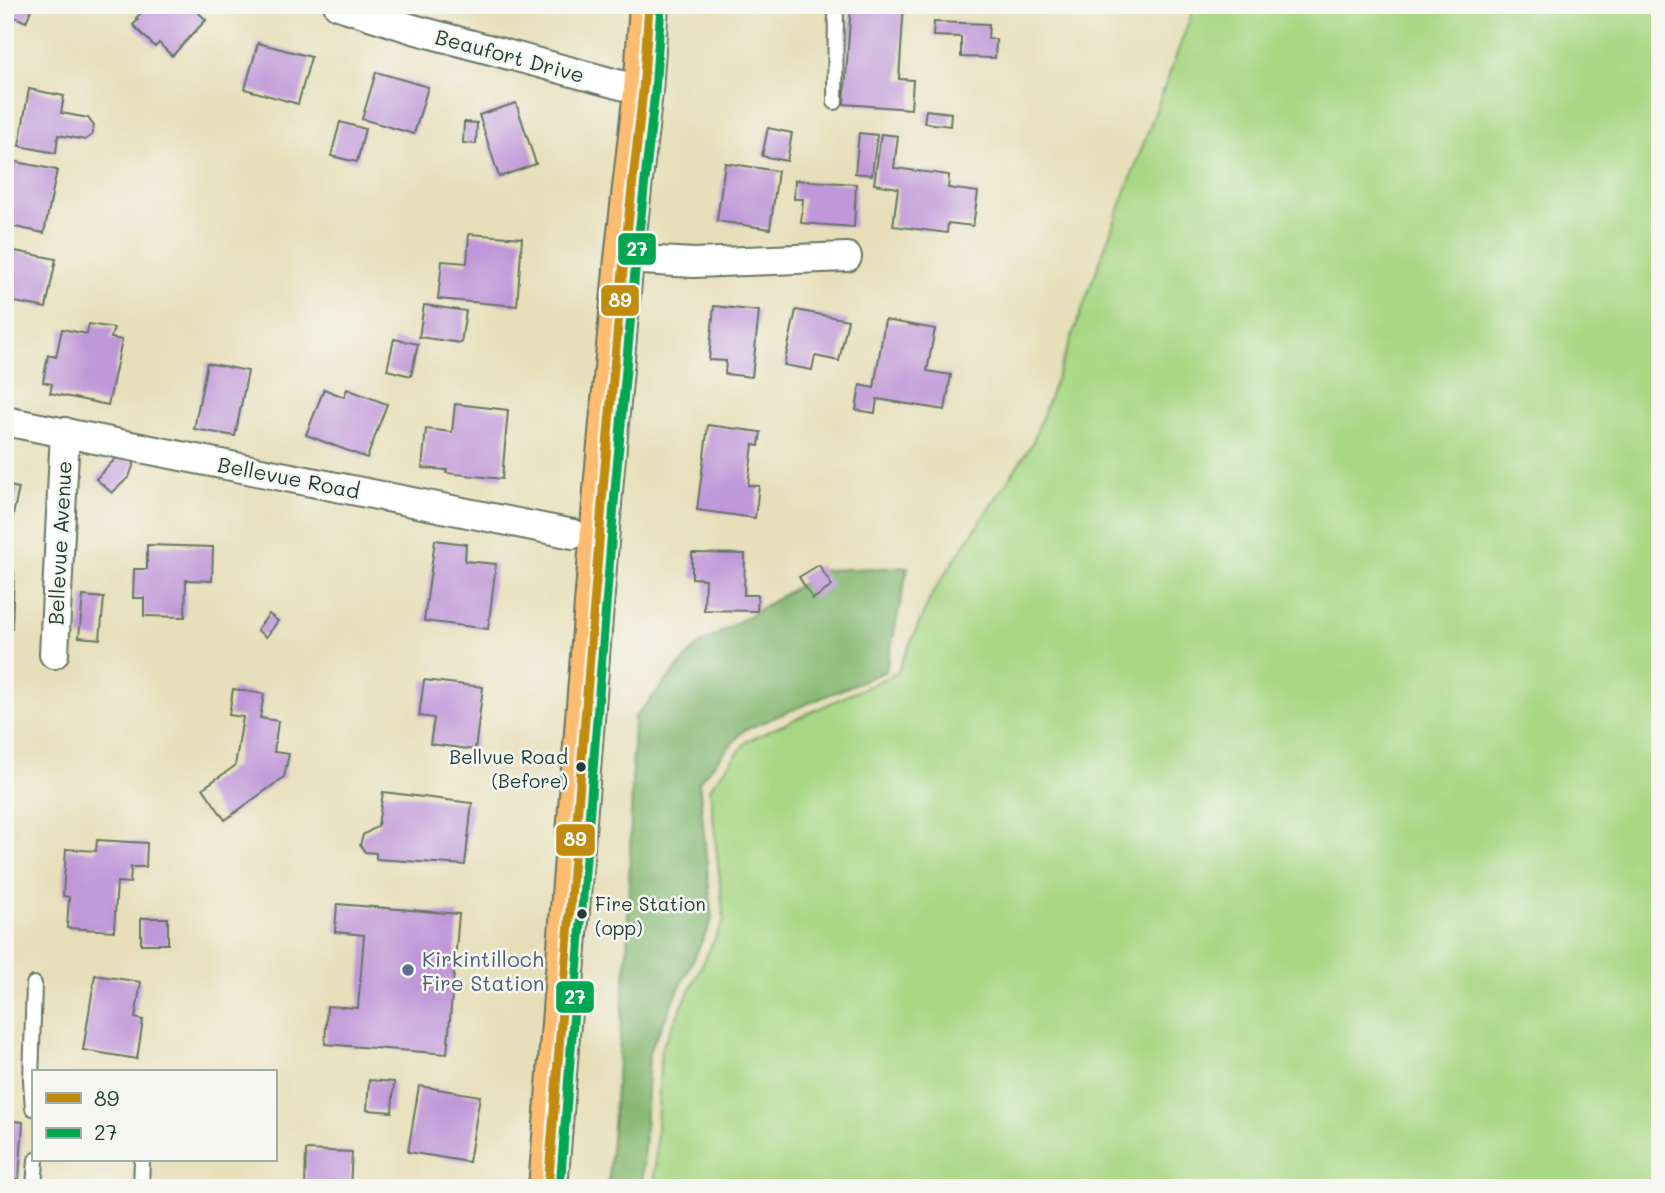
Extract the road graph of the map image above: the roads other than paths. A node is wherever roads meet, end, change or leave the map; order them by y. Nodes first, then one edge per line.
1 (338, 5) edge
2 (649, 5) edge
3 (836, 5) edge
4 (643, 91) junction
5 (835, 102) dead end
6 (847, 257) dead end
7 (624, 259) junction
8 (5, 421) edge
9 (65, 432) junction
10 (573, 534) dead end
11 (54, 654) dead end
12 (34, 984) dead end
13 (32, 1094) edge
14 (36, 1162) edge
15 (142, 1162) edge
16 (34, 1188) edge
17 (141, 1188) edge
18 (548, 1188) edge

1 - 4 street, Beaufort Drive
2 - 4 main road
3 - 5 lane
4 - 7 main road
6 - 7 street
7 - 18 main road
8 - 9 street, Bellevue Road
9 - 10 street, Bellevue Road
9 - 11 street, Bellevue Avenue
12 - 13 lane
14 - 16 lane
15 - 17 lane

